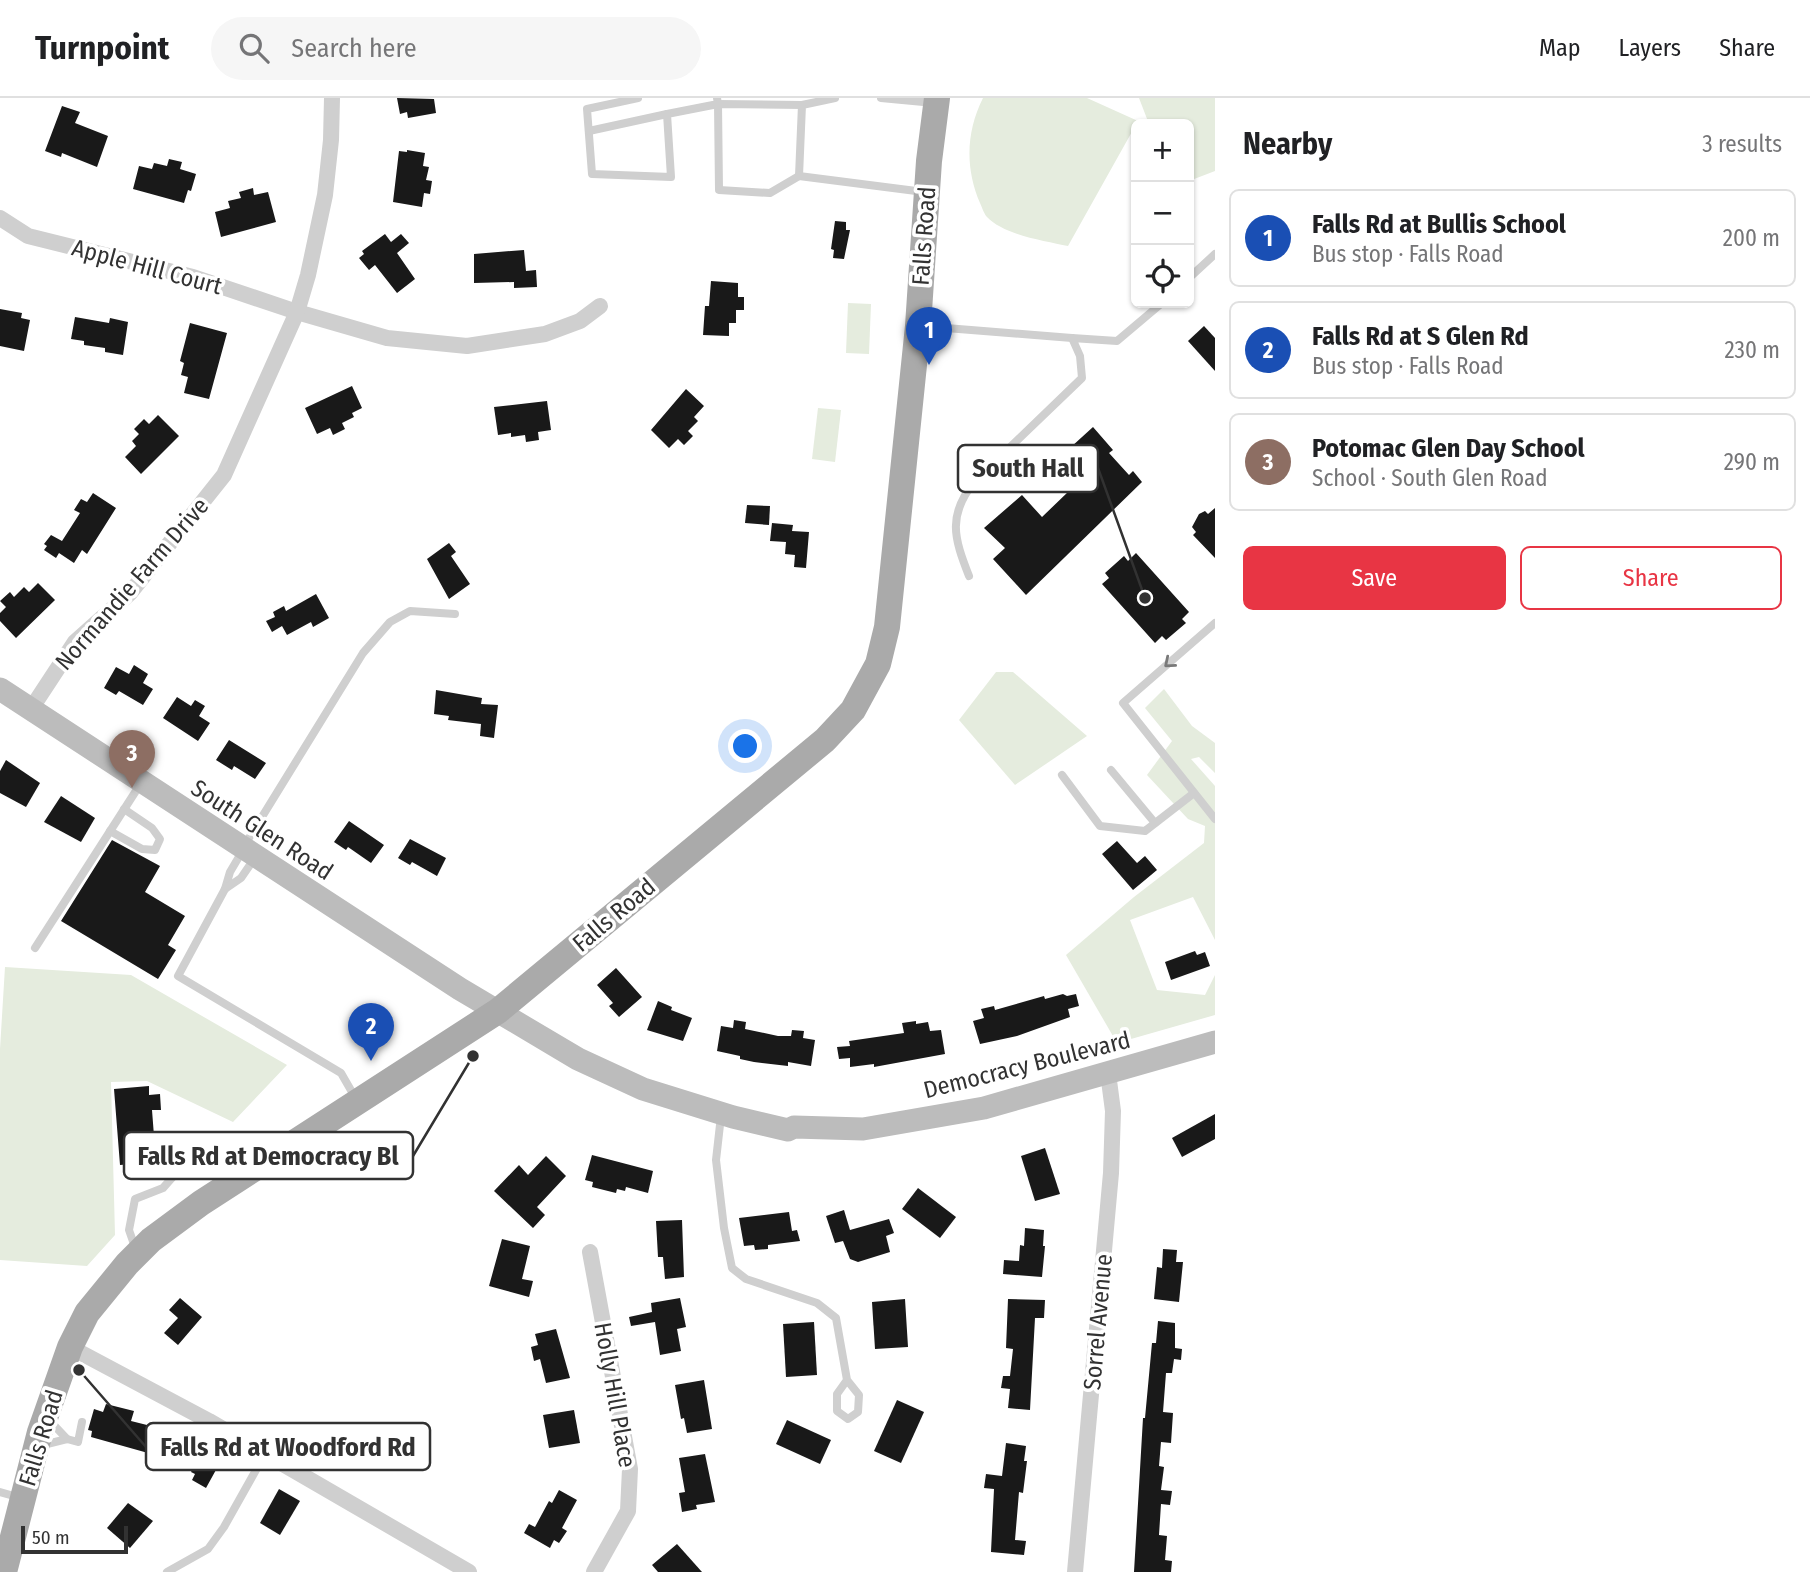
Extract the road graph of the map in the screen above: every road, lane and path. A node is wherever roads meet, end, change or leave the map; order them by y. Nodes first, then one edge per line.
1 (332, 98) edge
2 (638, 98) edge
3 (835, 98) edge
4 (881, 98) edge
5 (717, 101) edge
6 (936, 101) edge
7 (802, 105) junction
8 (667, 114) junction
9 (589, 131) junction
10 (799, 176) junction
11 (927, 192) junction
12 (0, 218) edge
13 (1215, 254) edge
14 (1194, 273) edge
15 (600, 306) dead end
16 (1156, 308) edge
17 (297, 312) junction
18 (918, 326) junction
19 (1072, 338) junction
20 (969, 576) dead end
21 (455, 614) dead end
22 (1215, 623) edge
23 (0, 689) edge
24 (31, 709) junction
25 (1111, 770) dead end
26 (1062, 775) dead end
27 (141, 783) junction
28 (1194, 793) junction
29 (124, 809) junction
30 (1215, 819) edge
31 (1155, 823) junction
32 (110, 831) junction
33 (247, 851) junction
34 (225, 889) junction
35 (35, 948) dead end
36 (498, 1011) junction
37 (1215, 1042) edge
38 (1108, 1073) junction
39 (357, 1101) junction
40 (721, 1113) junction
41 (263, 1162) junction
42 (590, 1252) dead end
43 (137, 1254) junction
44 (70, 1347) junction
45 (847, 1380) dead end
46 (46, 1416) junction
47 (82, 1422) dead end
48 (67, 1439) junction
49 (37, 1447) junction
50 (265, 1454) junction
51 (12, 1495) edge
52 (4, 1572) edge
53 (167, 1572) edge
54 (469, 1572) edge
55 (594, 1572) edge
56 (1075, 1572) edge

1 - 17 street, Normandie Farm Drive
2 - 9 lane
3 - 7 lane
4 - 6 lane
5 - 7 lane
5 - 8 lane
5 - 10 lane
6 - 11 main road, Falls Road
7 - 10 lane
8 - 9 lane
8 - 9 lane
10 - 11 lane
11 - 18 main road, Falls Road
12 - 17 street, Apple Hill Court
13 - 14 lane
15 - 17 street, Apple Hill Court
16 - 19 lane
17 - 24 street, Normandie Farm Drive
18 - 19 lane
18 - 36 main road, Falls Road
19 - 20 lane
21 - 33 lane
22 -> 28 lane
23 - 24 main road, South Glen Road
24 - 27 main road, South Glen Road
25 - 31 lane
26 - 31 lane
27 - 29 lane
27 - 33 main road, South Glen Road
28 - 30 lane
28 - 31 lane
29 - 32 lane
29 - 32 lane
32 - 35 lane
33 - 34 lane
33 - 34 lane
33 - 36 main road, South Glen Road
34 - 39 lane
36 - 39 main road, Falls Road
36 - 40 main road, Democracy Boulevard
37 - 38 main road, Democracy Boulevard
38 - 40 main road, Democracy Boulevard
38 - 56 street, Sorrel Avenue
39 - 41 main road, Falls Road
40 - 45 lane
41 - 43 main road, Falls Road
41 - 43 lane
42 - 55 street, Holly Hill Place
43 - 44 main road, Falls Road
44 - 46 main road, Falls Road
44 - 50 street
46 - 48 lane
46 - 49 main road, Falls Road
47 - 48 lane
48 - 49 lane
49 - 51 main road, Falls Road
50 - 53 lane
50 - 54 street
51 - 52 main road, Falls Road

